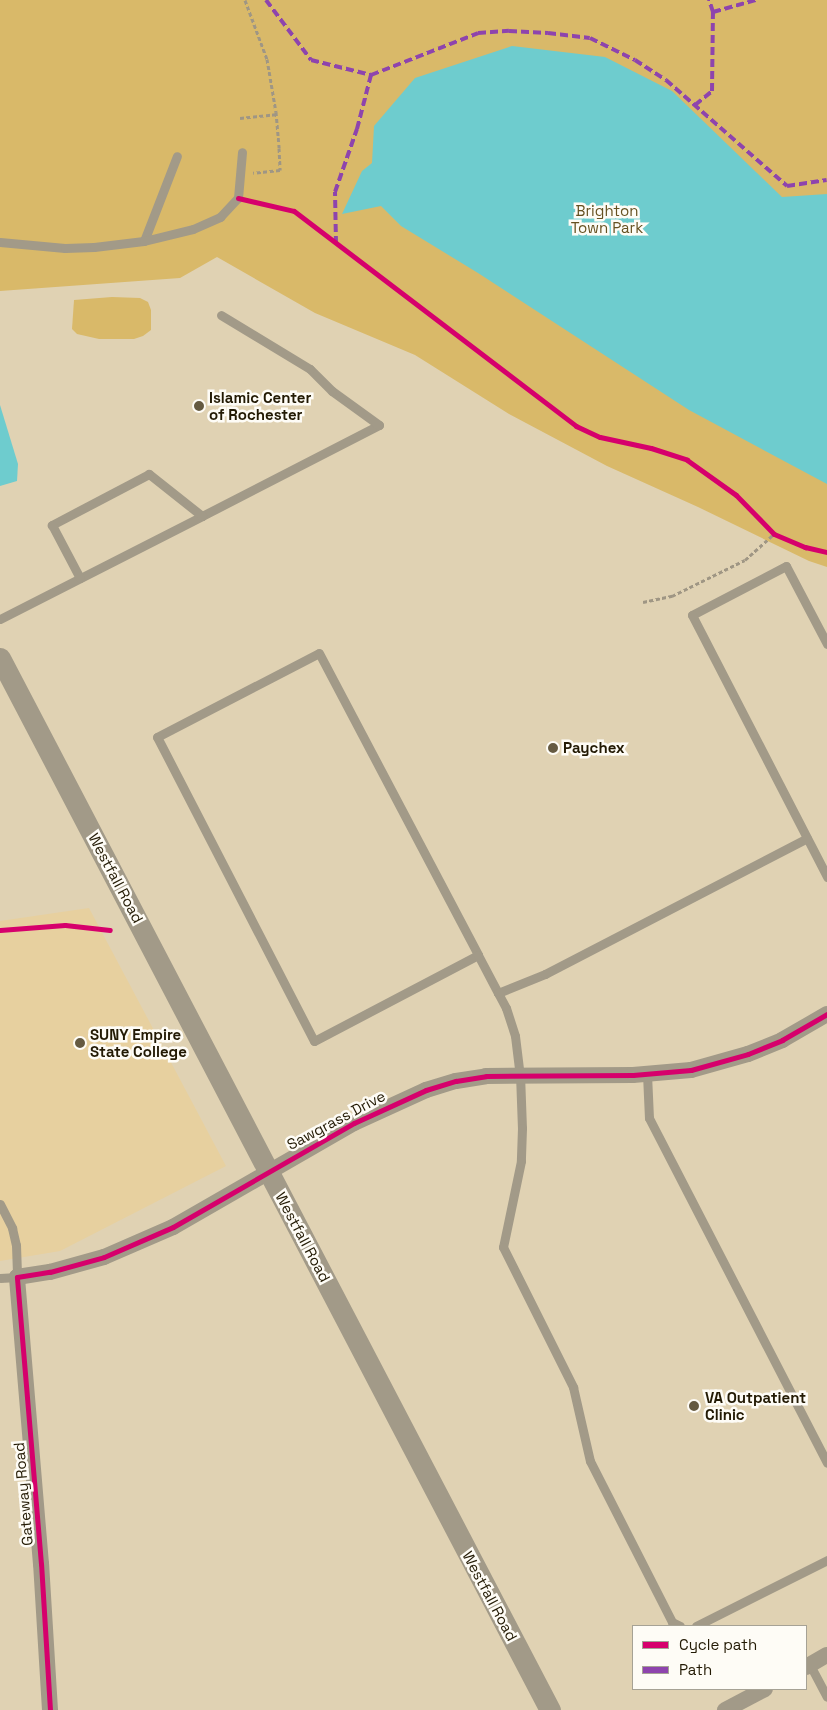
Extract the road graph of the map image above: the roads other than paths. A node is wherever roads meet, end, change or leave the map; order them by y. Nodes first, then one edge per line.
1 (242, 152) dead end
2 (177, 156) dead end
3 (144, 241) junction
4 (0, 242) edge
5 (221, 315) dead end
6 (202, 516) junction
7 (80, 578) junction
8 (0, 619) edge
9 (827, 644) edge
10 (0, 658) edge
11 (807, 838) junction
12 (827, 877) edge
13 (478, 955) junction
14 (498, 993) junction
15 (827, 1014) edge
16 (520, 1074) junction
17 (647, 1074) junction
18 (269, 1172) junction
19 (0, 1204) edge
20 (17, 1277) junction
21 (0, 1278) edge
22 (827, 1463) edge
23 (827, 1560) edge
24 (678, 1625) edge
25 (698, 1625) edge
26 (827, 1655) edge
27 (808, 1666) edge
28 (763, 1690) edge
29 (827, 1697) edge
30 (50, 1710) edge
31 (550, 1710) edge
32 (725, 1710) edge

1 - 3 lane
2 - 3 lane
3 - 4 lane
5 - 6 lane
6 - 7 lane
6 - 7 lane
7 - 8 lane
9 - 11 lane
10 - 18 street, Westfall Road
11 - 12 lane
11 - 14 lane
13 - 13 lane
13 - 14 lane
14 - 16 lane
15 - 17 street, Sawgrass Drive
16 - 17 street, Sawgrass Drive
16 - 18 street, Sawgrass Drive
16 - 24 lane
17 - 22 lane
18 - 20 street, Sawgrass Drive
18 - 31 street, Westfall Road
19 - 20 lane
20 - 21 lane
20 - 30 street, Gateway Road
23 - 25 lane
26 - 27 street
27 - 29 lane
28 - 32 street

